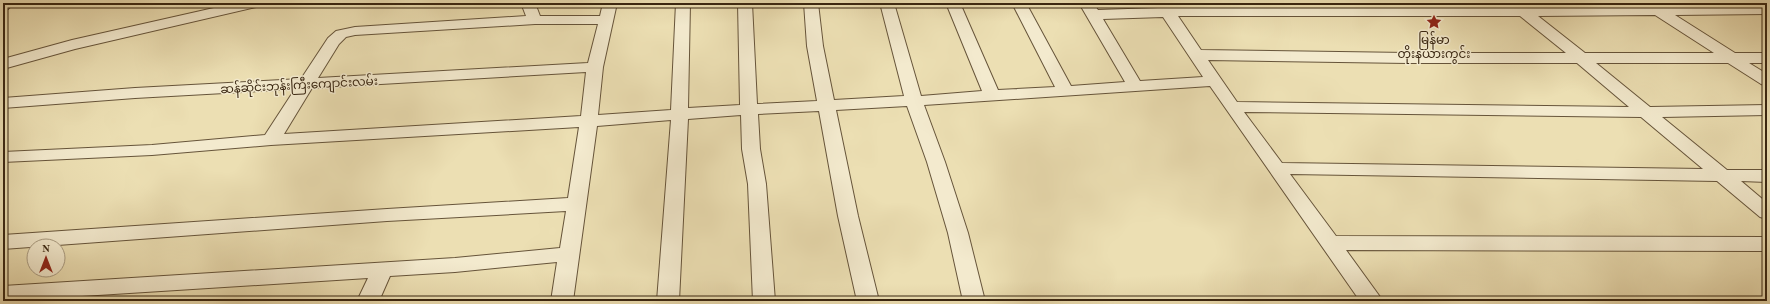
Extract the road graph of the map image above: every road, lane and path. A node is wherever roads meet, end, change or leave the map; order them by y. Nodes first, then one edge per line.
1 (7, 3) edge
2 (255, 3) edge
3 (528, 3) edge
4 (610, 3) edge
5 (683, 3) edge
6 (745, 3) edge
7 (811, 3) edge
8 (887, 3) edge
9 (953, 3) edge
10 (1019, 3) edge
11 (1647, 3) edge
12 (3, 6) edge
13 (1164, 7) edge
14 (1518, 7) edge
15 (1089, 9) edge
16 (1767, 10) edge
17 (1660, 12) junction
18 (535, 20) junction
19 (605, 20) junction
20 (1196, 55) junction
21 (1581, 58) junction
22 (1732, 58) junction
23 (1767, 58) edge
24 (3, 64) edge
25 (595, 67) junction
26 (1213, 81) junction
27 (1767, 81) edge
28 (307, 84) junction
29 (1135, 86) junction
30 (1066, 91) junction
31 (992, 96) junction
32 (914, 101) junction
33 (3, 102) edge
34 (827, 106) junction
35 (1232, 108) junction
36 (750, 109) junction
37 (1767, 110) edge
38 (1645, 112) junction
39 (680, 115) junction
40 (589, 121) junction
41 (270, 140) junction
42 (3, 157) edge
43 (1275, 168) junction
44 (1721, 175) junction
45 (1767, 176) edge
46 (577, 204) junction
47 (1767, 213) edge
48 (3, 242) edge
49 (1329, 243) junction
50 (1767, 244) edge
51 (569, 254) junction
52 (383, 269) junction
53 (3, 294) edge
54 (368, 301) edge
55 (562, 301) edge
56 (668, 301) edge
57 (764, 301) edge
58 (868, 301) edge
59 (974, 301) edge
60 (1372, 301) edge

1 - 12 street
2 - 24 street
3 - 18 street
4 - 19 street
5 - 39 street
6 - 36 street
7 - 34 street
8 - 32 street
9 - 31 street
10 - 30 street
11 - 17 street
13 - 14 street
13 - 15 street
13 - 20 street
14 - 17 street
14 - 21 street
15 - 29 street
16 - 17 street
17 - 22 street
18 - 19 street
18 - 28 street
19 - 25 street
20 - 21 street
20 - 26 street
21 - 22 street
21 - 38 street
22 - 23 street
22 - 27 street
25 - 28 street, ဆန်ဆိုင်းဘုန်းကြီးကျောင်းလမ်း
25 - 40 street
26 - 29 street
26 - 35 street
28 - 33 street, ဆန်ဆိုင်းဘုန်းကြီးကျောင်းလမ်း
28 - 41 street
29 - 30 street
30 - 31 street
31 - 32 street
32 - 34 street
32 - 59 street
34 - 36 street
34 - 58 street
35 - 38 street
35 - 43 street
36 - 39 street
36 - 57 street
37 - 38 street
38 - 44 street
39 - 40 street
39 - 56 street
40 - 41 street
40 - 46 street
41 - 42 street
43 - 44 street
43 - 49 street
44 - 45 street
44 - 47 street
46 - 48 street
46 - 51 street
49 - 50 street
49 - 60 street
51 - 52 street
51 - 55 street
52 - 53 street
52 - 54 street

